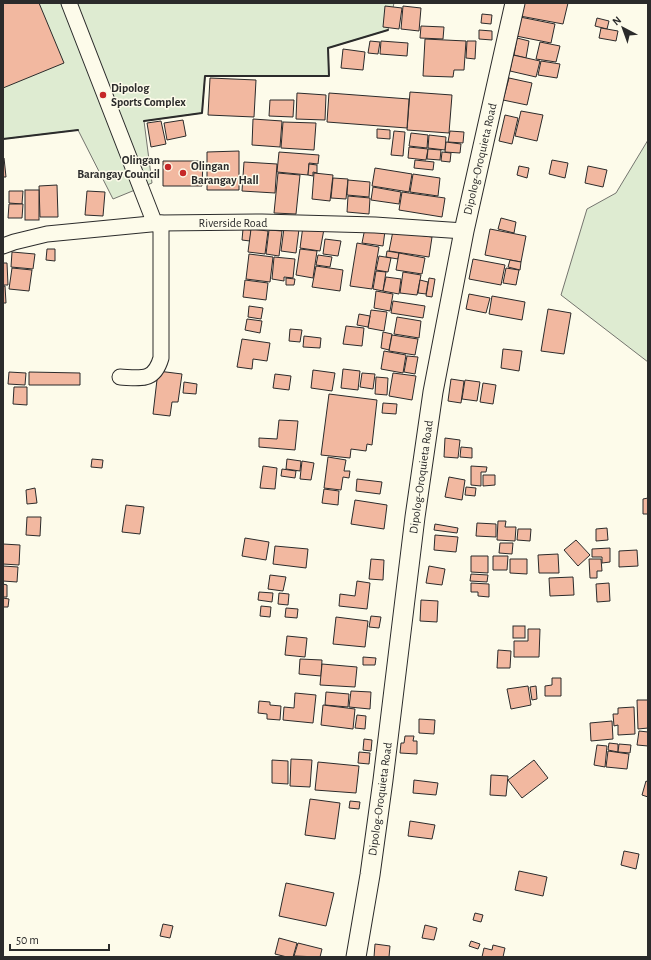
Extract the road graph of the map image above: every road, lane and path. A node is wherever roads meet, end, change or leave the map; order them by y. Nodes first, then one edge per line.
1 (69, 3) edge
2 (515, 3) edge
3 (158, 224) junction
4 (464, 231) junction
5 (3, 246) edge
6 (120, 377) dead end
7 (356, 957) edge

1 - 3 street
2 - 4 main road, Dipolog-Oroquieta Road
3 - 4 street, Riverside Road
3 - 5 street, Riverside Road
3 - 6 street
4 - 7 main road, Dipolog-Oroquieta Road

